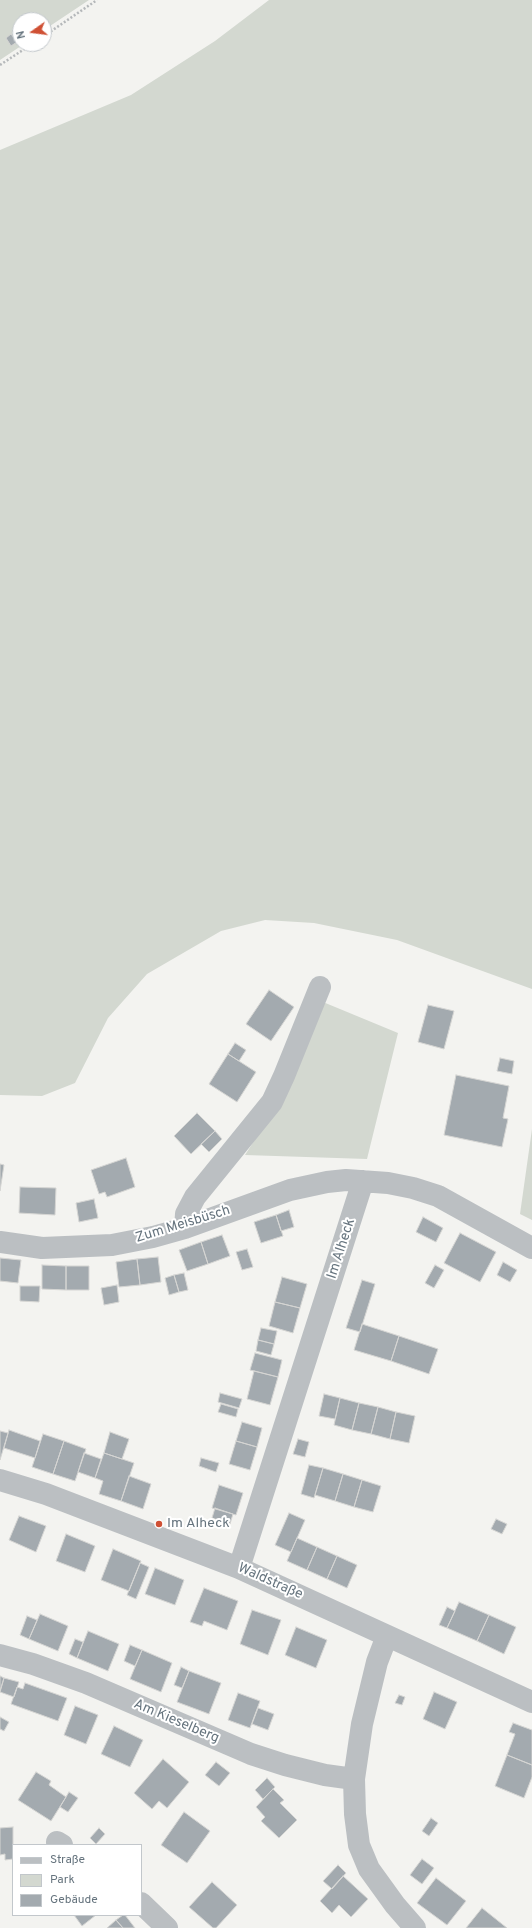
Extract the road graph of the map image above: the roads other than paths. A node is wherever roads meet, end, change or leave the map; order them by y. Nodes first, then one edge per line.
1 (320, 987) dead end
2 (363, 1181) junction
3 (185, 1228) junction
4 (0, 1242) edge
5 (532, 1248) edge
6 (0, 1480) edge
7 (239, 1568) junction
8 (387, 1636) junction
9 (0, 1655) edge
10 (532, 1702) edge
11 (354, 1779) junction
12 (142, 1904) edge
13 (167, 1928) edge
14 (415, 1928) edge

1 - 3 street
2 - 3 street, Zum Meisbüsch
2 - 5 street, Zum Meisbüsch
2 - 7 street, Im Alheck
3 - 4 street, Zum Meisbüsch
6 - 7 street, Waldstraße
7 - 8 street, Waldstraße
8 - 10 street, Waldstraße
8 - 11 street
9 - 11 street, Am Kieselberg
11 - 14 street
12 - 13 street

